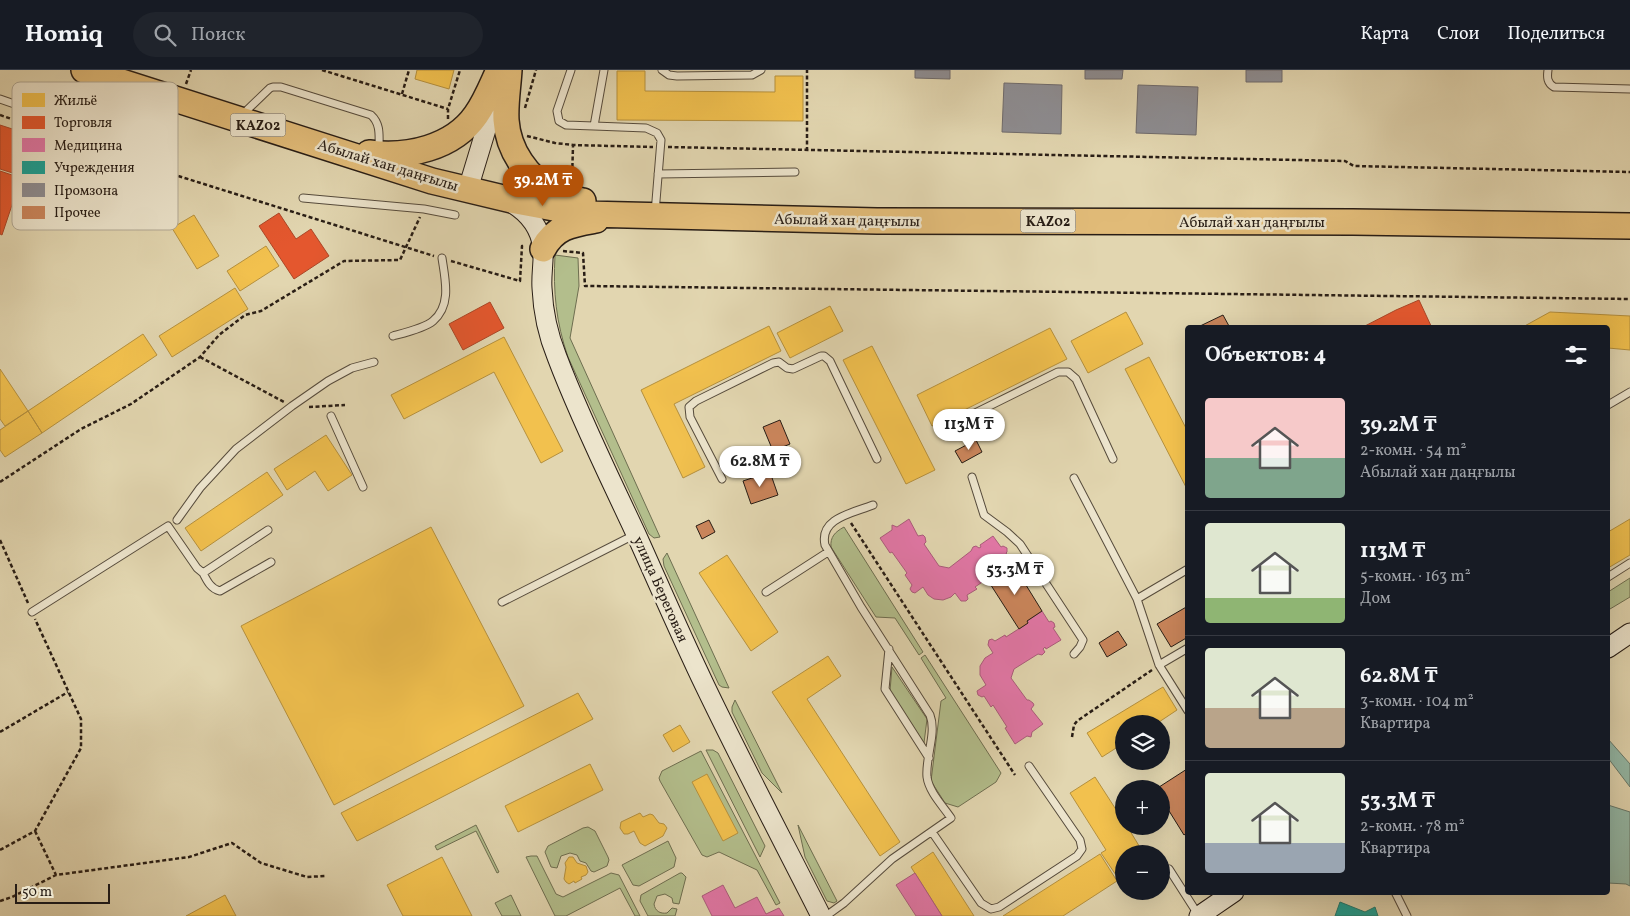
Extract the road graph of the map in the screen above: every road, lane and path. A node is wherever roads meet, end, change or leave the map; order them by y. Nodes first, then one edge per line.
1 (84, 70) edge
2 (322, 70) edge
3 (409, 70) edge
4 (499, 70) edge
5 (504, 70) edge
6 (509, 70) edge
7 (536, 70) edge
8 (571, 70) edge
9 (604, 70) edge
10 (662, 70) edge
11 (761, 70) edge
12 (807, 70) edge
13 (1548, 70) edge
14 (122, 82) edge
15 (1630, 89) edge
16 (402, 94) junction
17 (0, 99) edge
18 (178, 100) edge
19 (12, 103) edge
20 (525, 108) dead end
21 (448, 109) dead end
22 (0, 115) edge
23 (12, 119) edge
24 (238, 119) junction
25 (594, 126) junction
26 (521, 136) junction
27 (573, 145) junction
28 (661, 147) junction
29 (807, 151) junction
30 (379, 159) junction
31 (795, 172) dead end
32 (1630, 172) edge
33 (658, 174) junction
34 (178, 176) edge
35 (472, 178) junction
36 (572, 184) dead end
37 (303, 198) dead end
38 (502, 198) junction
39 (456, 215) dead end
40 (645, 216) junction
41 (1630, 226) edge
42 (407, 246) junction
43 (543, 248) junction
44 (442, 258) junction
45 (1630, 299) edge
46 (394, 336) dead end
47 (200, 356) junction
48 (374, 362) dead end
49 (1630, 392) edge
50 (1610, 404) edge
51 (345, 405) dead end
52 (292, 406) junction
53 (331, 416) dead end
54 (961, 420) dead end
55 (877, 459) dead end
56 (1113, 459) dead end
57 (972, 477) dead end
58 (1074, 478) dead end
59 (722, 479) dead end
60 (0, 482) edge
61 (363, 486) dead end
62 (873, 505) dead end
63 (846, 516) junction
64 (176, 520) dead end
65 (268, 530) dead end
66 (636, 534) junction
67 (828, 552) junction
68 (272, 562) dead end
69 (1630, 563) edge
70 (1185, 571) edge
71 (203, 573) junction
72 (1610, 576) edge
73 (766, 592) dead end
74 (1137, 599) junction
75 (502, 602) dead end
76 (32, 612) dead end
77 (1630, 633) edge
78 (1610, 647) edge
79 (889, 649) junction
80 (1185, 650) edge
81 (1074, 654) dead end
82 (1159, 665) junction
83 (1185, 704) edge
84 (0, 732) edge
85 (1072, 737) dead end
86 (928, 758) junction
87 (1029, 766) dead end
88 (1015, 775) dead end
89 (35, 831) junction
90 (932, 832) junction
91 (0, 850) edge
92 (1170, 871) edge
93 (56, 874) junction
94 (324, 876) dead end
95 (1185, 894) edge
96 (1186, 895) edge
97 (1230, 895) edge
98 (1396, 895) edge
99 (0, 901) edge
100 (821, 916) edge
101 (826, 916) edge
102 (1199, 916) edge
103 (1407, 916) edge

1 - 14 highway, Абылай хан даңғылы / KАZ02
2 - 16 path
3 - 16 path
4 - 30 highway
5 - 35 street
6 - 26 highway
7 - 20 path
8 - 25 lane
9 - 25 lane
10 - 11 lane
12 - 29 path
13 - 15 lane
16 - 21 path
17 - 19 lane
18 - 24 highway, Абылай хан даңғылы / KАZ02
22 - 23 path
24 - 30 highway, Абылай хан даңғылы / KАZ02
24 - 30 lane
25 - 28 lane
26 - 27 path
26 - 40 highway
27 - 28 path
27 - 36 path
28 - 29 path
28 - 33 lane
29 - 32 path
30 - 35 highway, Абылай хан даңғылы / KАZ02
31 - 33 lane
33 - 40 lane
34 - 42 path
35 - 38 highway, Абылай хан даңғылы / KАZ02
37 - 39 lane
38 - 40 highway, Абылай хан даңғылы / KАZ02
38 - 43 street, улица Береговая
40 - 41 highway, Абылай хан даңғылы / KАZ02
40 - 43 highway
42 - 44 path
42 - 47 path
43 - 44 path
43 - 45 path
43 - 66 street, улица Береговая
44 - 46 lane
47 - 52 path
47 - 60 path
48 - 52 lane
49 - 50 lane
51 - 52 path
52 - 64 lane
53 - 61 lane
54 - 56 lane
55 - 59 lane
57 - 81 lane
58 - 74 lane
62 - 63 lane
63 - 67 lane
63 - 88 path
65 - 71 lane
66 - 75 lane
66 - 100 street, улица Береговая
67 - 73 lane
67 - 79 lane
68 - 71 lane
69 - 72 lane
70 - 74 lane
71 - 76 lane
74 - 82 lane
77 - 78 street
79 - 86 lane
79 - 86 lane
80 - 82 lane
82 - 83 lane
82 - 85 path
84 - 89 path
86 - 90 lane
87 - 90 lane
89 - 91 path
89 - 93 path
90 - 101 lane
92 - 95 lane
93 - 94 path
93 - 99 path
96 - 102 lane
97 - 102 street
98 - 103 lane

